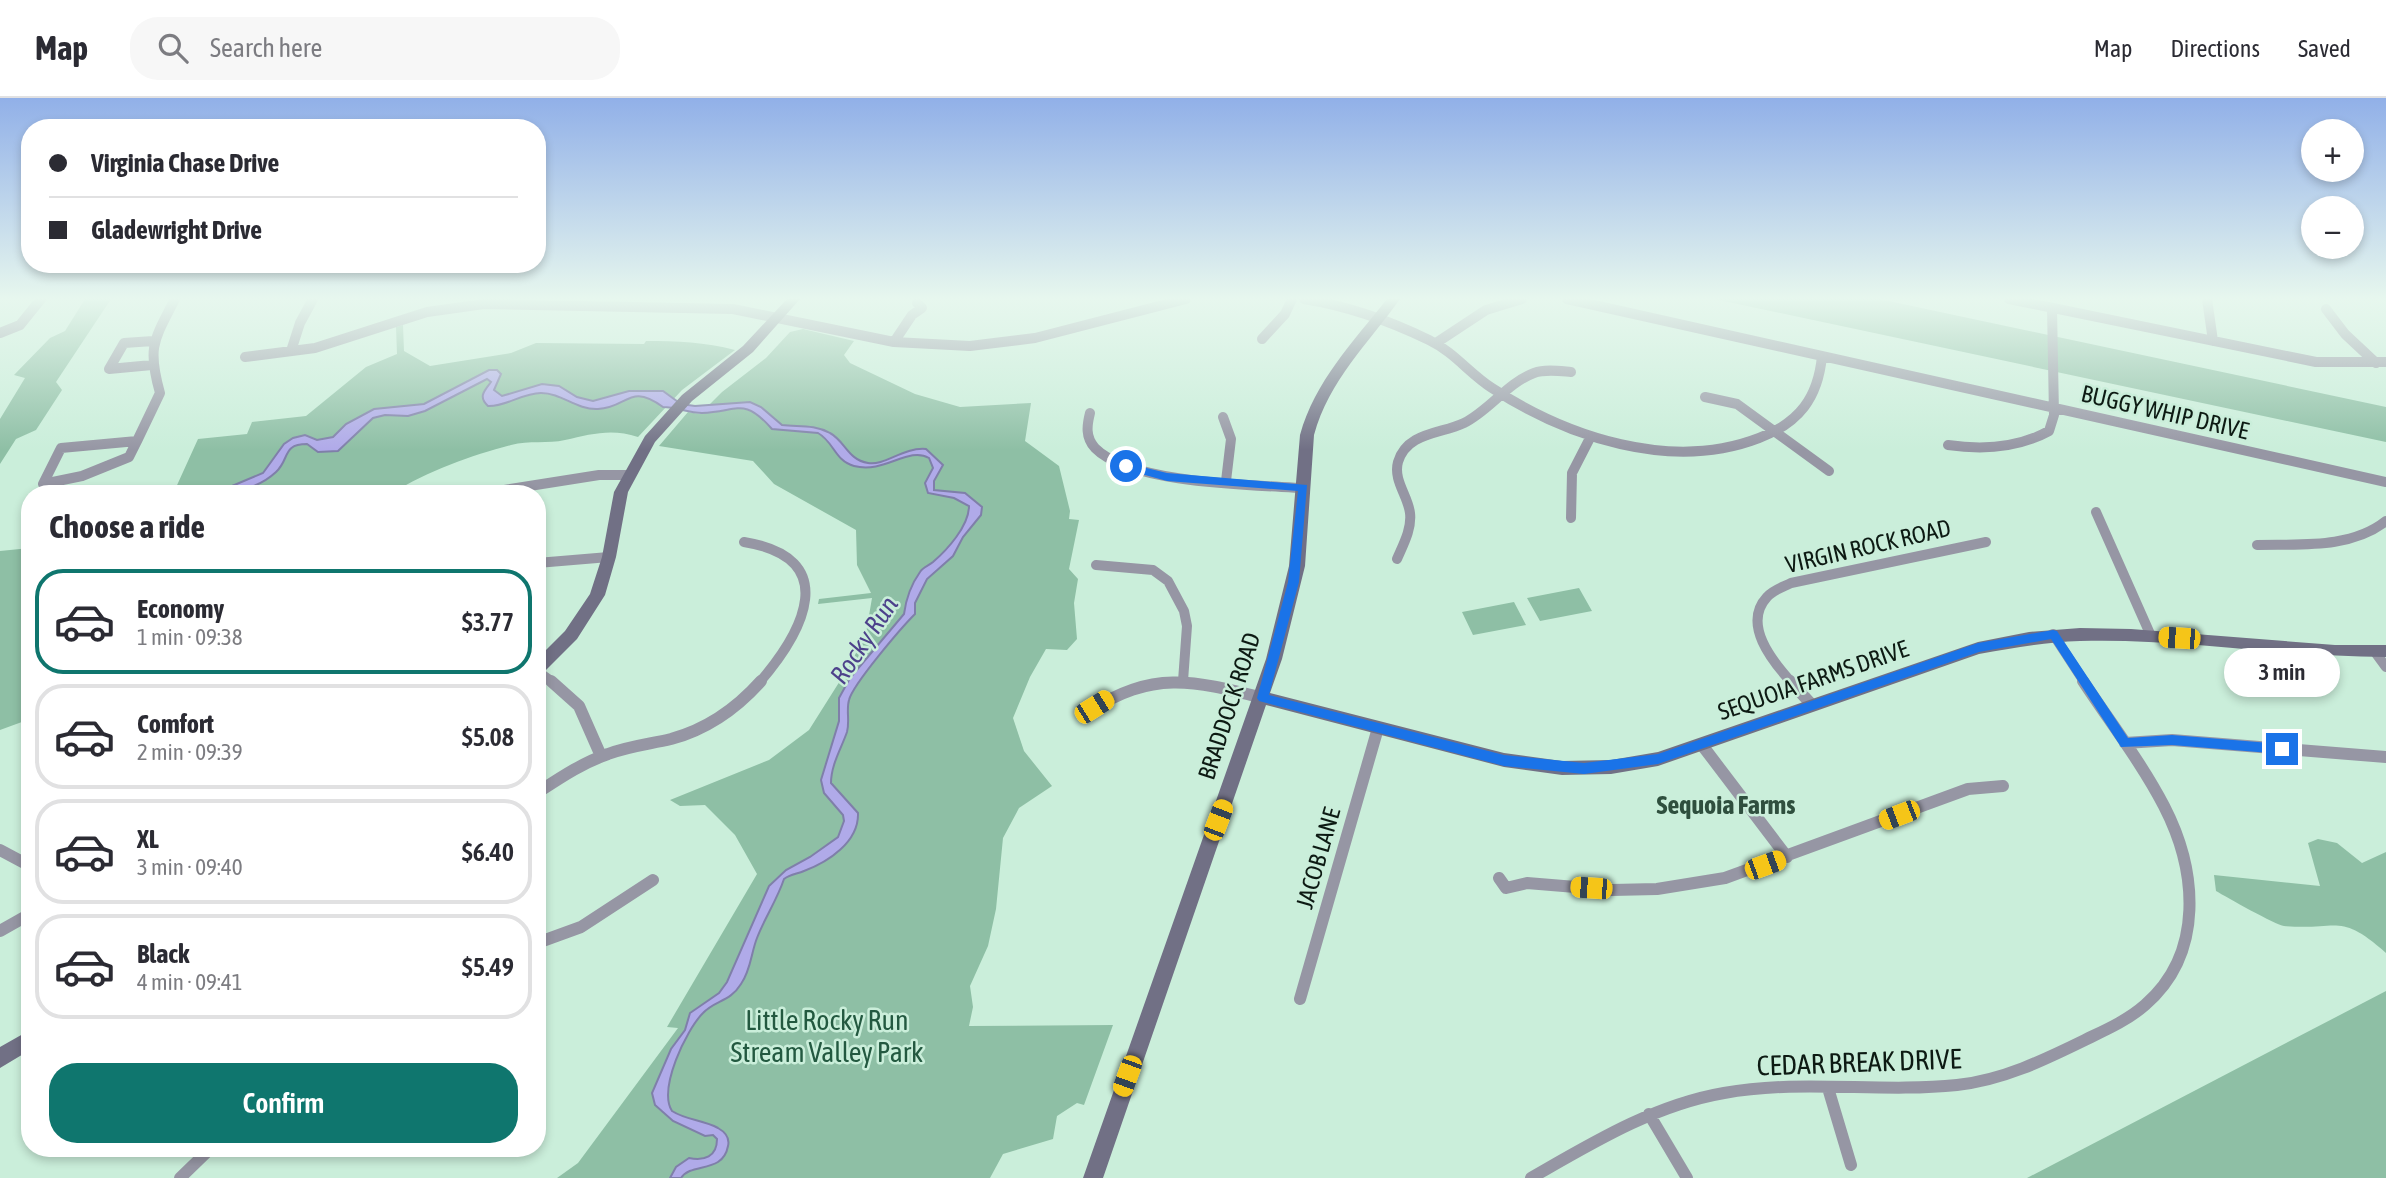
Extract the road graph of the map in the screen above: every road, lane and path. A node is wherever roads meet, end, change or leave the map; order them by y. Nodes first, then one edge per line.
1 (120, 349) edge
2 (153, 349) edge
3 (300, 349) edge
4 (747, 349) edge
5 (1356, 349) edge
6 (1444, 349) edge
7 (1792, 349) edge
8 (2053, 349) edge
9 (2254, 349) edge
10 (2364, 349) edge
11 (291, 351) joint
12 (1822, 356) junction
13 (245, 357) dead end
14 (2381, 363) edge
15 (152, 365) junction
16 (1571, 372) dead end
17 (1504, 394) junction
18 (1705, 397) dead end
19 (2054, 407) junction
20 (1090, 414) dead end
21 (668, 416) joint
22 (1223, 417) dead end
23 (1775, 430) junction
24 (1591, 436) junction
25 (137, 441) junction
26 (1948, 445) dead end
27 (1829, 471) dead end
28 (628, 475) junction
29 (1226, 481) junction
30 (2385, 483) edge
31 (533, 485) edge
32 (1303, 488) junction
33 (2096, 512) dead end
34 (1571, 518) dead end
35 (2386, 521) edge
36 (744, 542) dead end
37 (1986, 542) dead end
38 (2258, 545) dead end
39 (609, 556) junction
40 (1397, 558) dead end
41 (546, 562) edge
42 (1096, 565) dead end
43 (2053, 634) junction
44 (2151, 636) junction
45 (2380, 652) edge
46 (546, 660) edge
47 (2386, 667) edge
48 (546, 677) edge
49 (1183, 681) junction
50 (1263, 698) junction
51 (1812, 705) junction
52 (1088, 712) dead end
53 (1377, 728) junction
54 (2125, 743) junction
55 (1702, 745) junction
56 (601, 756) junction
57 (2386, 757) edge
58 (2003, 786) dead end
59 (546, 788) edge
60 (2, 852) edge
61 (1787, 857) junction
62 (21, 862) edge
63 (653, 880) dead end
64 (1502, 883) dead end
65 (21, 919) edge
66 (0, 931) edge
67 (546, 940) edge
68 (1300, 999) dead end
69 (21, 1045) edge
70 (0, 1058) edge
71 (1828, 1088) junction
72 (1649, 1114) junction
73 (202, 1157) edge
74 (1851, 1165) dead end
75 (180, 1178) edge
76 (1093, 1178) edge
77 (1531, 1178) edge
78 (1687, 1178) edge

1 - 15 street
2 - 15 street
3 - 11 street
4 - 21 street
5 - 32 street, BRADDOCK ROAD
6 - 17 street
7 - 12 street, BUGGY WHIP DRIVE
8 - 19 street
9 - 14 street
10 - 14 street
11 - 13 street
12 - 19 street, BUGGY WHIP DRIVE
12 - 23 street
15 - 25 street
16 - 17 street
17 - 24 street
17 - 40 street
18 - 23 street
19 - 26 street
19 - 30 street, BUGGY WHIP DRIVE
20 - 29 street
21 - 28 street
22 - 29 street
23 - 24 street
23 - 27 street
24 - 34 street
25 - 25 street
28 - 31 street
28 - 39 street
29 - 32 street
32 - 50 street, BRADDOCK ROAD
33 - 44 street
35 - 38 street
36 - 56 street
37 - 51 street, VIRGIN ROCK ROAD
39 - 41 street
39 - 46 street
42 - 49 street
43 - 44 street, SEQUOIA FARMS DRIVE
43 - 51 street, SEQUOIA FARMS DRIVE
43 - 54 street, CEDAR BREAK DRIVE
44 - 45 street, SEQUOIA FARMS DRIVE
45 - 47 street
48 - 56 street
49 - 50 street
49 - 52 street
50 - 53 street, SEQUOIA FARMS DRIVE
50 - 76 street, BRADDOCK ROAD
51 - 55 street, SEQUOIA FARMS DRIVE
53 - 55 street, SEQUOIA FARMS DRIVE
53 - 68 street, JACOB LANE
54 - 57 street
54 - 71 street, CEDAR BREAK DRIVE
55 - 61 street
56 - 59 street
58 - 61 street
60 - 62 street
61 - 64 street
63 - 67 street
65 - 66 street
69 - 70 street
71 - 72 street, CEDAR BREAK DRIVE
71 - 74 street
72 - 77 street, CEDAR BREAK DRIVE
72 - 78 street
73 - 75 street

